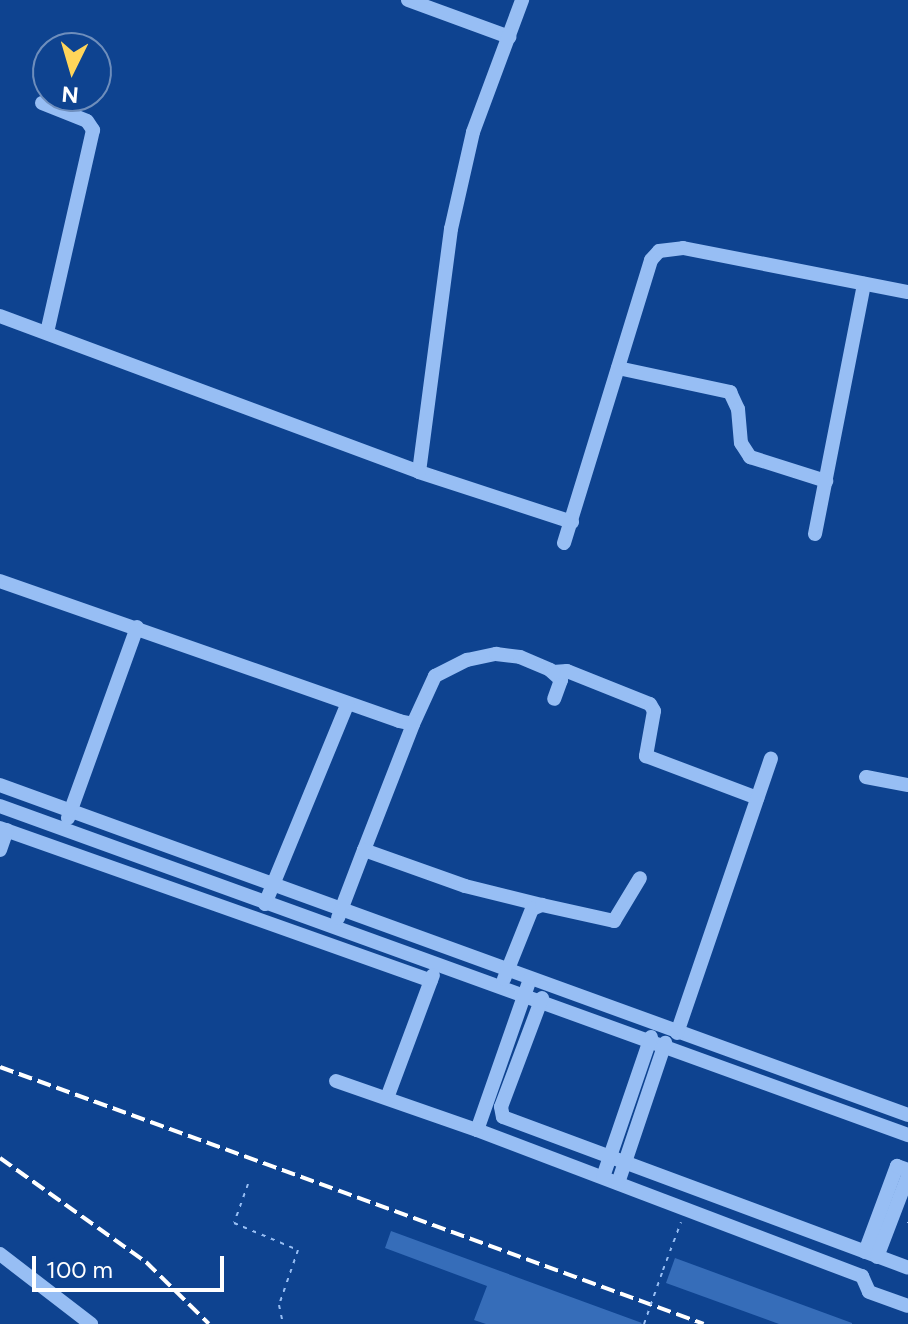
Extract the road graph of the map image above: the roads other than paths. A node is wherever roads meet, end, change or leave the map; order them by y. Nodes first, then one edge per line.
1 (408, 0) edge
2 (522, 0) edge
3 (509, 37) junction
4 (64, 112) edge
5 (864, 284) junction
6 (908, 292) edge
7 (1, 315) edge
8 (47, 332) junction
9 (618, 368) junction
10 (419, 472) junction
11 (826, 481) junction
12 (572, 522) junction
13 (815, 534) dead end
14 (564, 543) dead end
15 (0, 581) edge
16 (137, 627) junction
17 (553, 672) junction
18 (554, 699) dead end
19 (348, 703) junction
20 (413, 724) junction
21 (771, 759) dead end
22 (866, 777) dead end
23 (0, 785) edge
24 (908, 785) edge
25 (757, 798) junction
26 (0, 806) edge
27 (70, 811) junction
28 (3, 829) edge
29 (63, 830) junction
30 (0, 850) edge
31 (364, 850) junction
32 (640, 878) dead end
33 (274, 884) junction
34 (265, 904) junction
35 (542, 905) junction
36 (342, 910) junction
37 (334, 929) junction
38 (507, 971) junction
39 (434, 974) junction
40 (530, 979) junction
41 (547, 985) junction
42 (500, 990) junction
43 (523, 999) junction
44 (539, 1005) junction
45 (667, 1029) junction
46 (656, 1048) junction
47 (336, 1081) dead end
48 (387, 1098) junction
49 (908, 1115) edge
50 (477, 1130) junction
51 (908, 1135) edge
52 (618, 1159) junction
53 (908, 1173) edge
54 (603, 1177) junction
55 (618, 1183) junction
56 (0, 1254) edge
57 (871, 1255) junction
58 (908, 1268) edge
59 (862, 1276) junction
60 (908, 1306) edge
61 (91, 1324) edge

1 - 3 street
2 - 3 street
3 - 10 street
4 - 8 street
5 - 6 street
5 - 9 street
5 - 11 street
7 - 8 street
8 - 10 street
9 - 11 street
9 - 12 street
10 - 12 street
11 - 13 street
12 - 14 street
15 - 16 street
16 - 19 street
16 - 27 street
17 - 18 street
17 - 20 street
17 - 25 street
19 - 20 street
19 - 33 street
20 - 31 street
21 - 25 street
22 - 24 street
23 - 27 street
25 - 45 street
26 - 29 street
27 - 29 street
27 - 33 street
28 - 30 street
28 - 39 street
29 - 34 street
31 - 35 street
31 - 36 street
32 - 35 street
33 - 34 street
33 - 36 street
34 - 37 street
35 - 38 street
36 - 37 street
36 - 38 street
37 - 39 street
38 - 40 street
38 - 42 street
39 - 42 street
39 - 48 street
40 - 41 street
40 - 43 street
41 - 44 street
41 - 45 street
42 - 43 street
43 - 44 street
43 - 50 street
44 - 46 street
44 - 52 street
45 - 46 street
45 - 49 street
46 - 51 street
46 - 52 street
47 - 48 street
48 - 50 street
50 - 54 street
52 - 54 street
52 - 55 street
52 - 57 street
53 - 57 street
54 - 55 street
55 - 59 street
56 - 61 street
57 - 58 street
57 - 59 street
59 - 60 street

